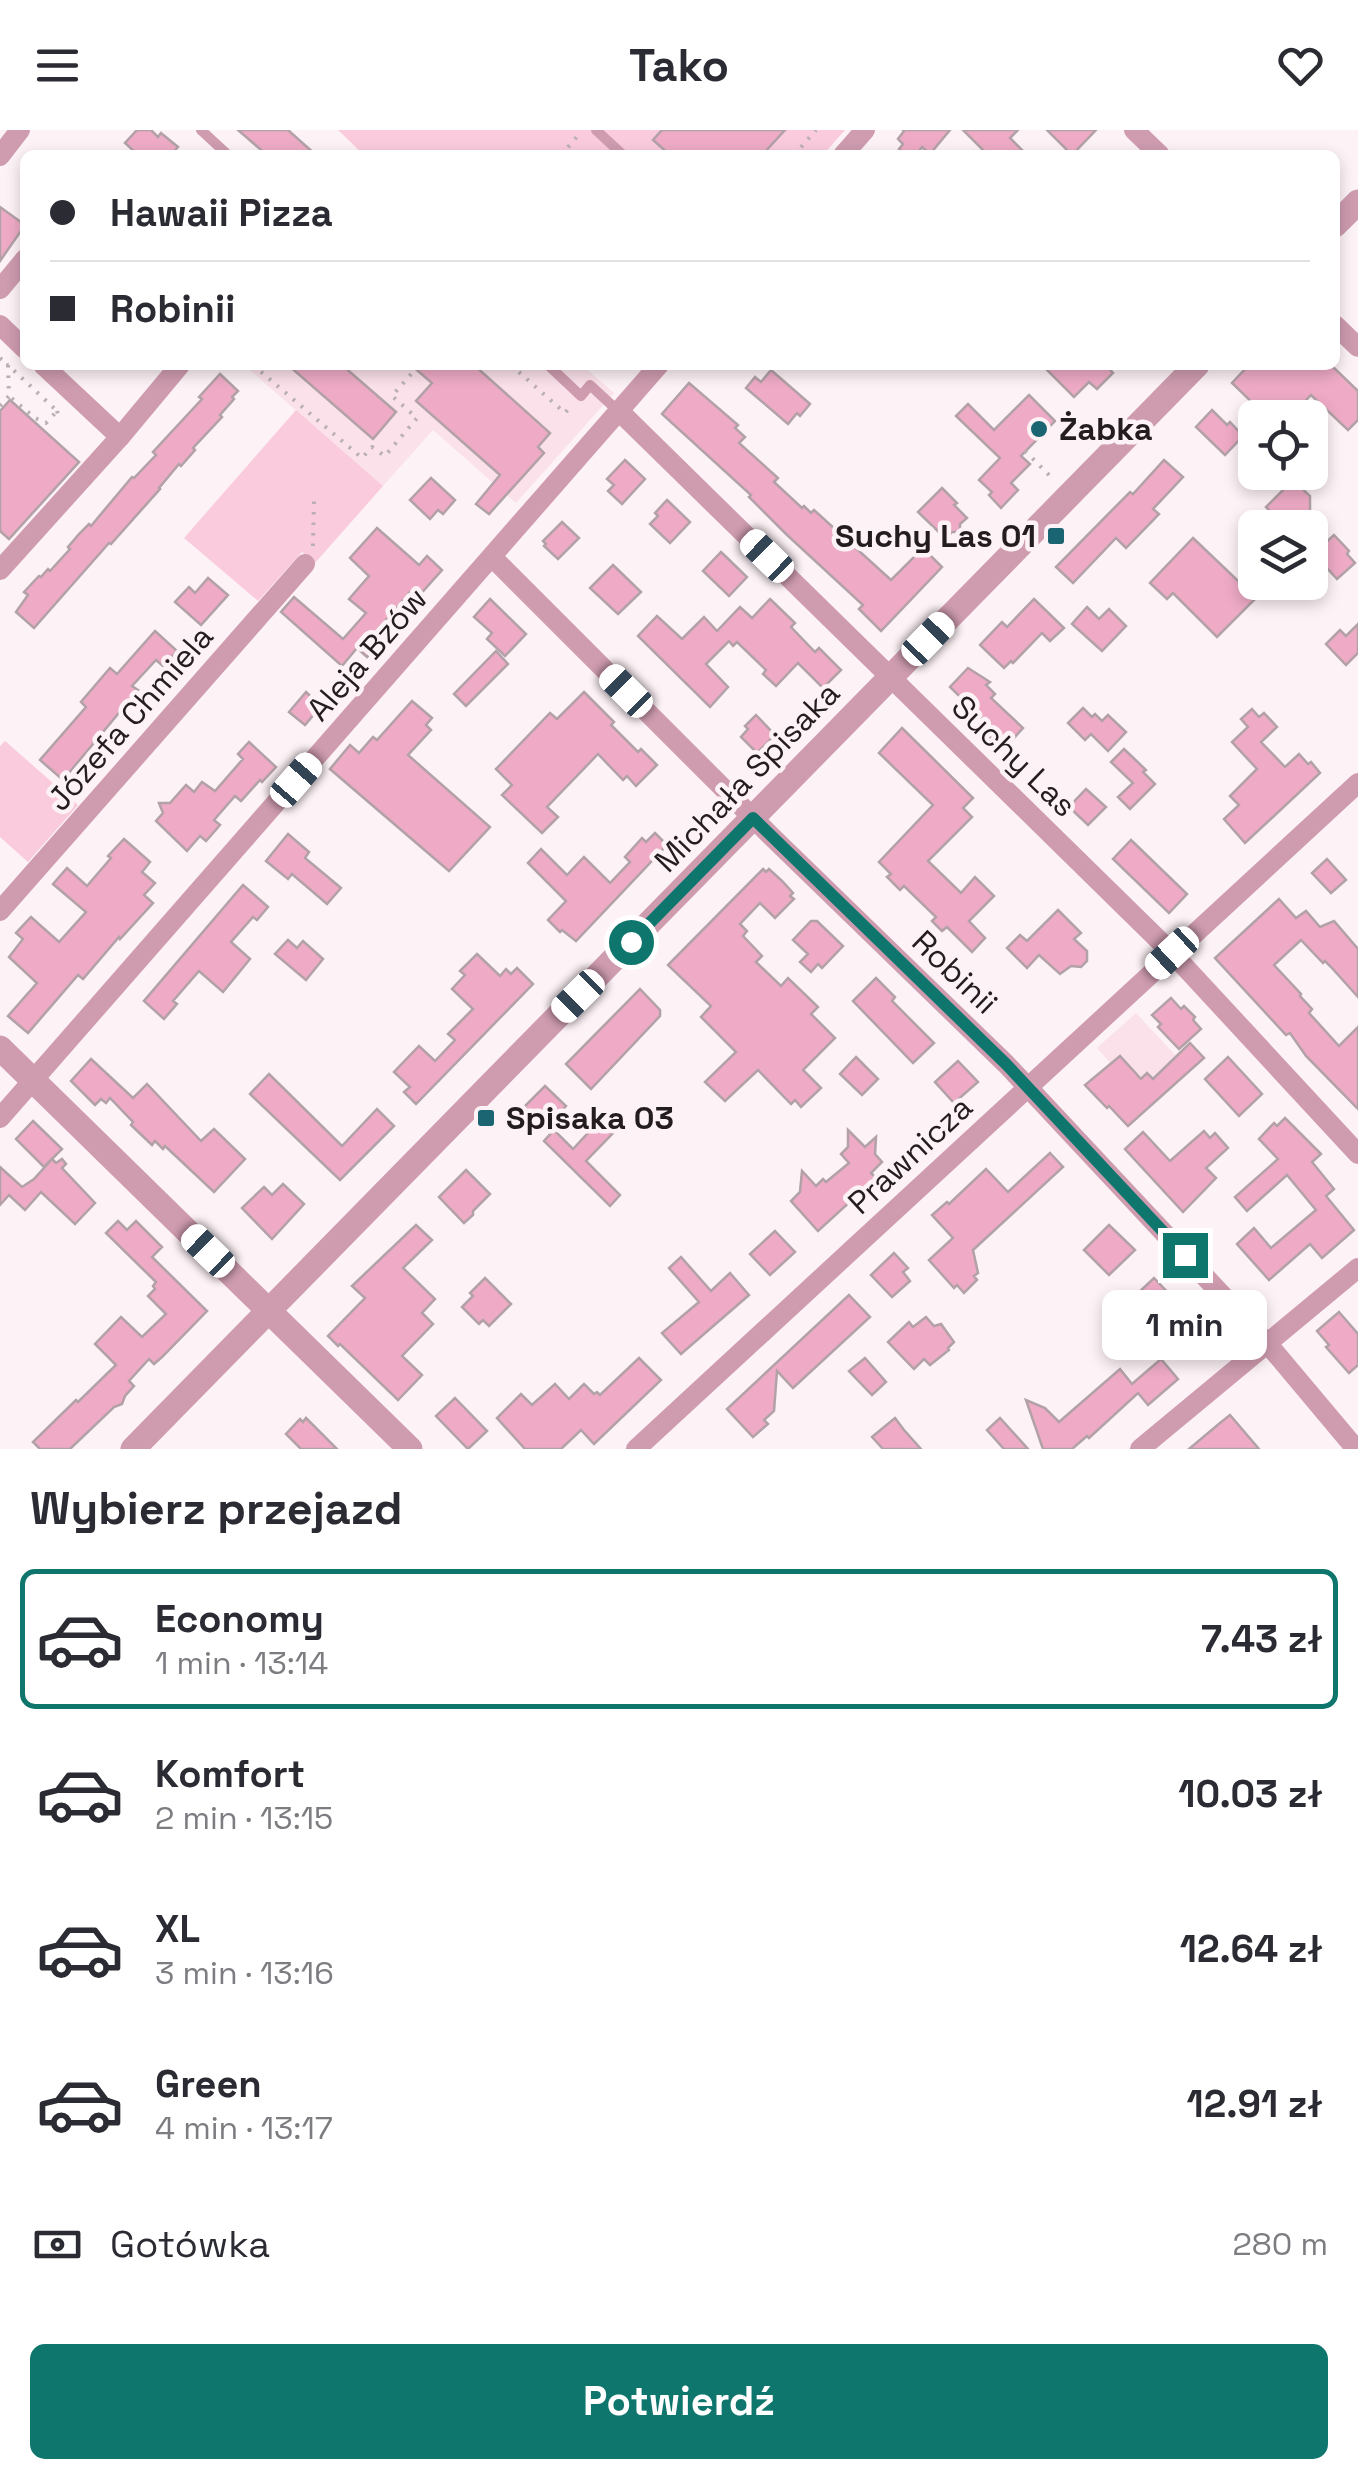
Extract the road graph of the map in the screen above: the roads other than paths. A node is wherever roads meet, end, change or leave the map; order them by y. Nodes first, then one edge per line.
1 (20, 130) edge
2 (201, 130) edge
3 (596, 130) edge
4 (865, 130) edge
5 (1134, 130) edge
6 (223, 150) edge
7 (618, 150) edge
8 (847, 150) edge
9 (1155, 150) edge
10 (0, 156) edge
11 (1358, 202) edge
12 (1340, 220) edge
13 (20, 266) edge
14 (0, 290) edge
15 (0, 325) edge
16 (1340, 329) edge
17 (20, 343) edge
18 (1358, 347) edge
19 (47, 370) edge
20 (176, 370) edge
21 (553, 370) edge
22 (655, 370) edge
23 (1192, 370) edge
24 (619, 411) junction
25 (120, 437) junction
26 (492, 557) junction
27 (305, 564) road end
28 (0, 570) edge
29 (891, 677) junction
30 (1358, 783) edge
31 (753, 818) junction
32 (0, 911) edge
33 (1172, 953) junction
34 (0, 1048) edge
35 (34, 1081) junction
36 (1028, 1087) junction
37 (0, 1118) edge
38 (1358, 1154) edge
39 (1358, 1268) edge
40 (269, 1310) junction
41 (1267, 1342) junction
42 (134, 1449) edge
43 (410, 1449) edge
44 (636, 1449) edge
45 (1140, 1449) edge
46 (1356, 1449) edge

1 - 10 street
2 - 6 lane
3 - 7 lane
4 - 8 street
5 - 9 street
11 - 12 street
13 - 14 street
15 - 17 street
16 - 18 street
19 - 25 street
20 - 25 street
21 - 24 lane
22 - 24 street, Aleja Bzów
23 - 29 street, Michała Spisaka
24 - 26 street, Aleja Bzów
24 - 29 street, Suchy Las
25 - 28 street
26 - 31 street, Robinii
26 - 35 street, Aleja Bzów
27 - 32 street, Józefa Chmiela
29 - 31 street, Michała Spisaka
29 - 33 street, Suchy Las
30 - 33 street, Prawnicza
31 - 36 street, Robinii
31 - 40 street, Michała Spisaka
33 - 36 street, Prawnicza
33 - 38 street, Suchy Las
34 - 35 street
35 - 37 street, Aleja Bzów
35 - 40 street
36 - 41 street, Robinii
36 - 44 street, Prawnicza
39 - 41 street
40 - 42 street, Michała Spisaka
40 - 43 street
41 - 45 street
41 - 46 street, Robinii

